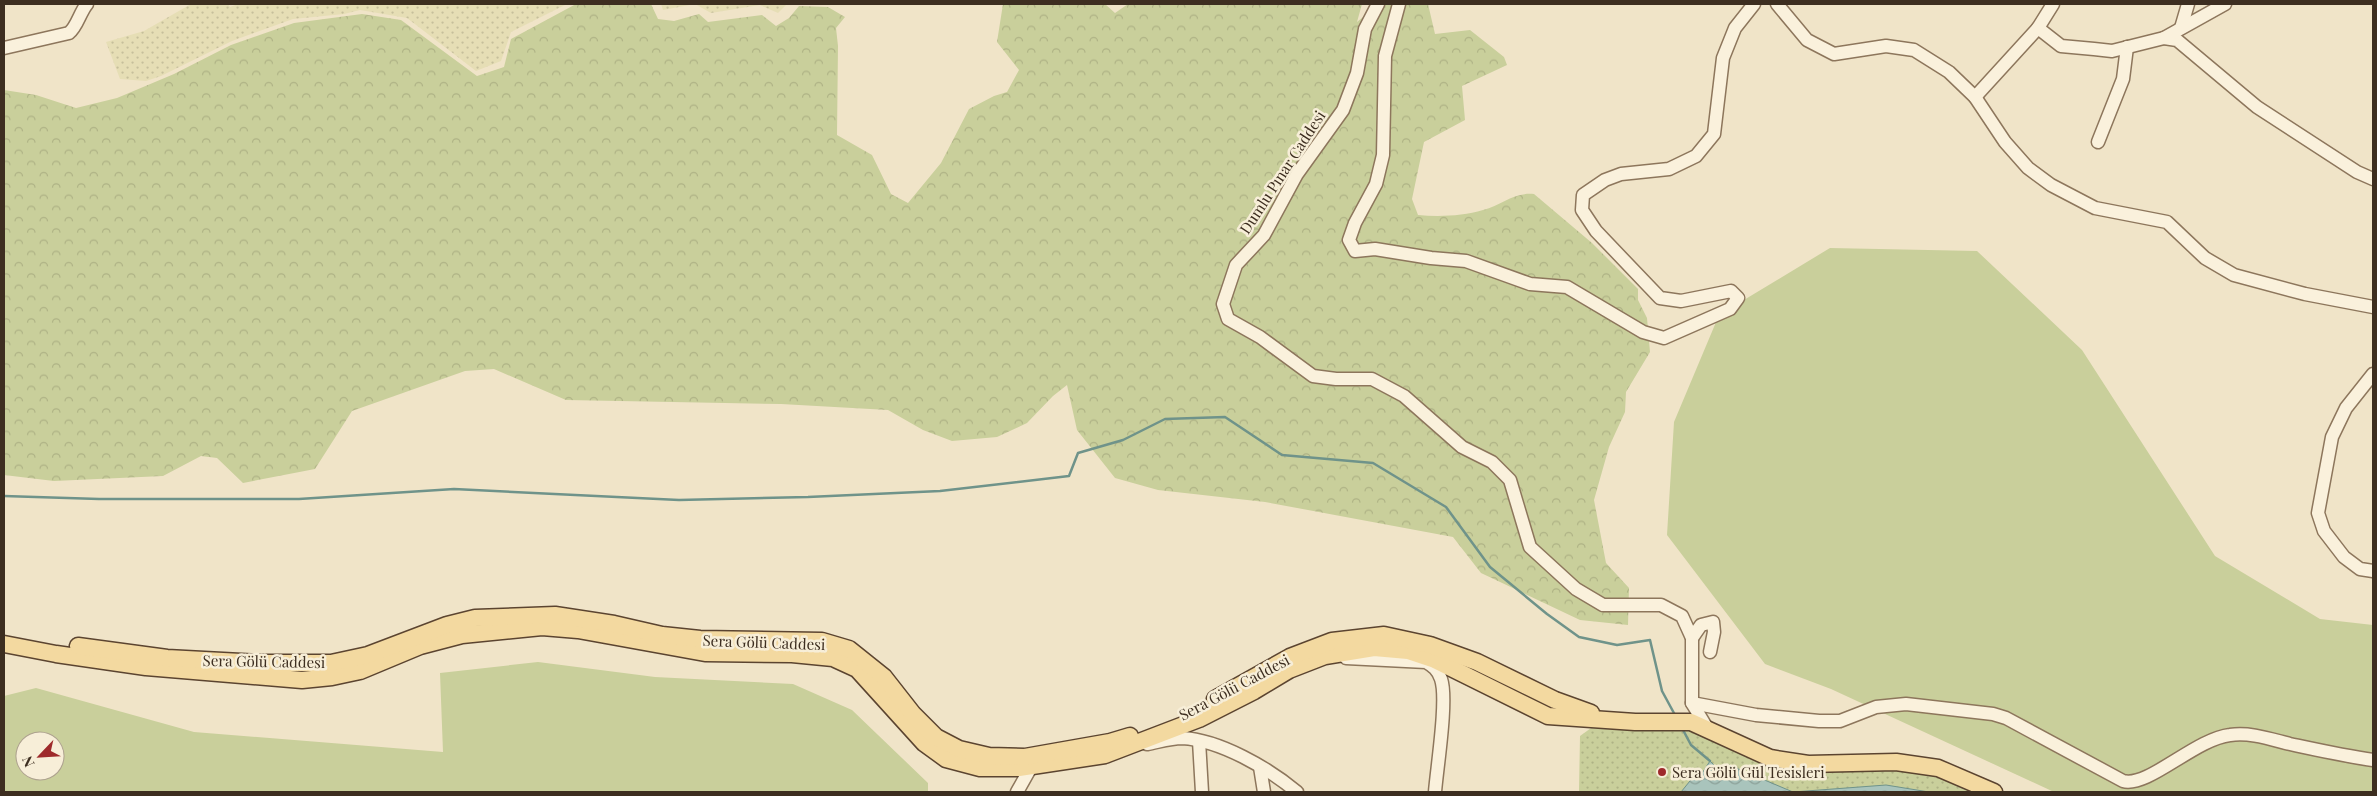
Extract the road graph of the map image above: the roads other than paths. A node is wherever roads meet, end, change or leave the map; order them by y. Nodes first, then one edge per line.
1 (87, 4) edge
2 (1378, 4) edge
3 (1398, 4) edge
4 (1754, 4) edge
5 (1777, 4) edge
6 (2052, 4) edge
7 (2188, 4) edge
8 (2225, 4) edge
9 (2038, 28) junction
10 (2181, 28) junction
11 (2164, 38) junction
12 (2127, 47) junction
13 (4, 48) edge
14 (1975, 97) junction
15 (2098, 142) dead end
16 (2373, 179) edge
17 (2373, 307) edge
18 (2373, 374) edge
19 (2373, 571) edge
20 (4, 633) edge
21 (1692, 638) junction
22 (4, 644) edge
23 (1710, 652) dead end
24 (1325, 656) junction
25 (1290, 657) junction
26 (1692, 703) junction
27 (1605, 718) junction
28 (1707, 728) junction
29 (1199, 741) junction
30 (1110, 742) junction
31 (1131, 746) junction
32 (1035, 760) junction
33 (2373, 760) edge
34 (1260, 767) junction
35 (1017, 792) edge
36 (1202, 792) edge
37 (1264, 792) edge
38 (1297, 792) edge
39 (1435, 792) edge
40 (1994, 792) edge

1 - 13 street
2 - 21 street, Dumlu Pınar Caddesi
3 - 4 street
5 - 14 street
6 - 9 street
7 - 10 street
8 - 10 street
9 - 12 street
9 - 14 street
10 - 11 street
11 - 12 street
11 - 16 street
12 - 15 street
14 - 17 street
18 - 19 street
20 - 32 main road, Sera Gölü Caddesi
21 - 23 street
21 - 26 street, Dumlu Pınar Caddesi
22 - 32 main road, Sera Gölü Caddesi
24 - 25 street
24 - 27 main road, Sera Gölü Caddesi
24 - 31 main road, Sera Gölü Caddesi
24 - 39 street
25 - 27 main road, Sera Gölü Caddesi
25 - 30 main road, Sera Gölü Caddesi
26 - 28 street
26 - 33 street
27 - 28 main road, Sera Gölü Caddesi
28 - 40 main road, Sera Gölü Caddesi
29 - 31 street
29 - 34 street
29 - 36 street
30 - 31 street
30 - 32 main road, Sera Gölü Caddesi
31 - 32 main road, Sera Gölü Caddesi
32 - 35 street
34 - 37 street
34 - 38 street

